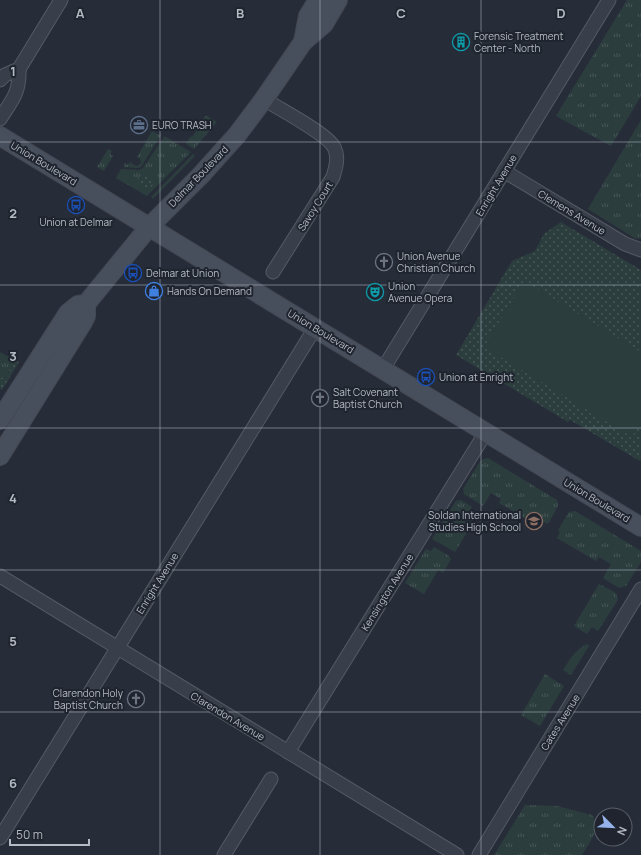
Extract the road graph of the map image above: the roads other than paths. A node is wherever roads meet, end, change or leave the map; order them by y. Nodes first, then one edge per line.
1 (61, 0) edge
2 (318, 0) edge
3 (338, 0) edge
4 (609, 0) edge
5 (303, 42) junction
6 (19, 69) junction
7 (0, 80) edge
8 (264, 99) junction
9 (0, 119) edge
10 (0, 136) edge
11 (504, 172) junction
12 (149, 227) junction
13 (641, 250) edge
14 (273, 272) dead end
15 (86, 304) junction
16 (315, 328) junction
17 (383, 369) junction
18 (0, 420) edge
19 (486, 432) junction
20 (0, 456) edge
21 (641, 527) edge
22 (0, 576) edge
23 (641, 589) edge
24 (117, 648) junction
25 (288, 752) junction
26 (271, 779) dead end
27 (0, 838) edge
28 (224, 855) edge
29 (456, 855) edge
30 (479, 855) edge

1 - 6 street
2 - 5 main road, Delmar Boulevard
3 - 5 main road, Delmar Boulevard
4 - 11 street, Enright Avenue
5 - 8 main road, Delmar Boulevard
6 - 7 street
6 - 9 street
8 - 12 main road, Delmar Boulevard
8 - 14 street, Savoy Court
10 - 12 main road, Union Boulevard
11 - 13 street, Clemens Avenue
11 - 17 street, Enright Avenue
12 - 15 main road, Delmar Boulevard
12 - 16 main road, Union Boulevard
15 - 18 main road, Delmar Boulevard
15 - 20 main road, Delmar Boulevard
16 - 17 main road, Union Boulevard
16 - 24 street, Enright Avenue
17 - 19 main road, Union Boulevard
19 - 21 main road, Union Boulevard
19 - 25 street, Kensington Avenue
22 - 24 street, Clarendon Avenue
23 - 30 street, Cates Avenue
24 - 25 street, Clarendon Avenue
24 - 27 street, Enright Avenue
25 - 29 street, Clarendon Avenue
26 - 28 street

